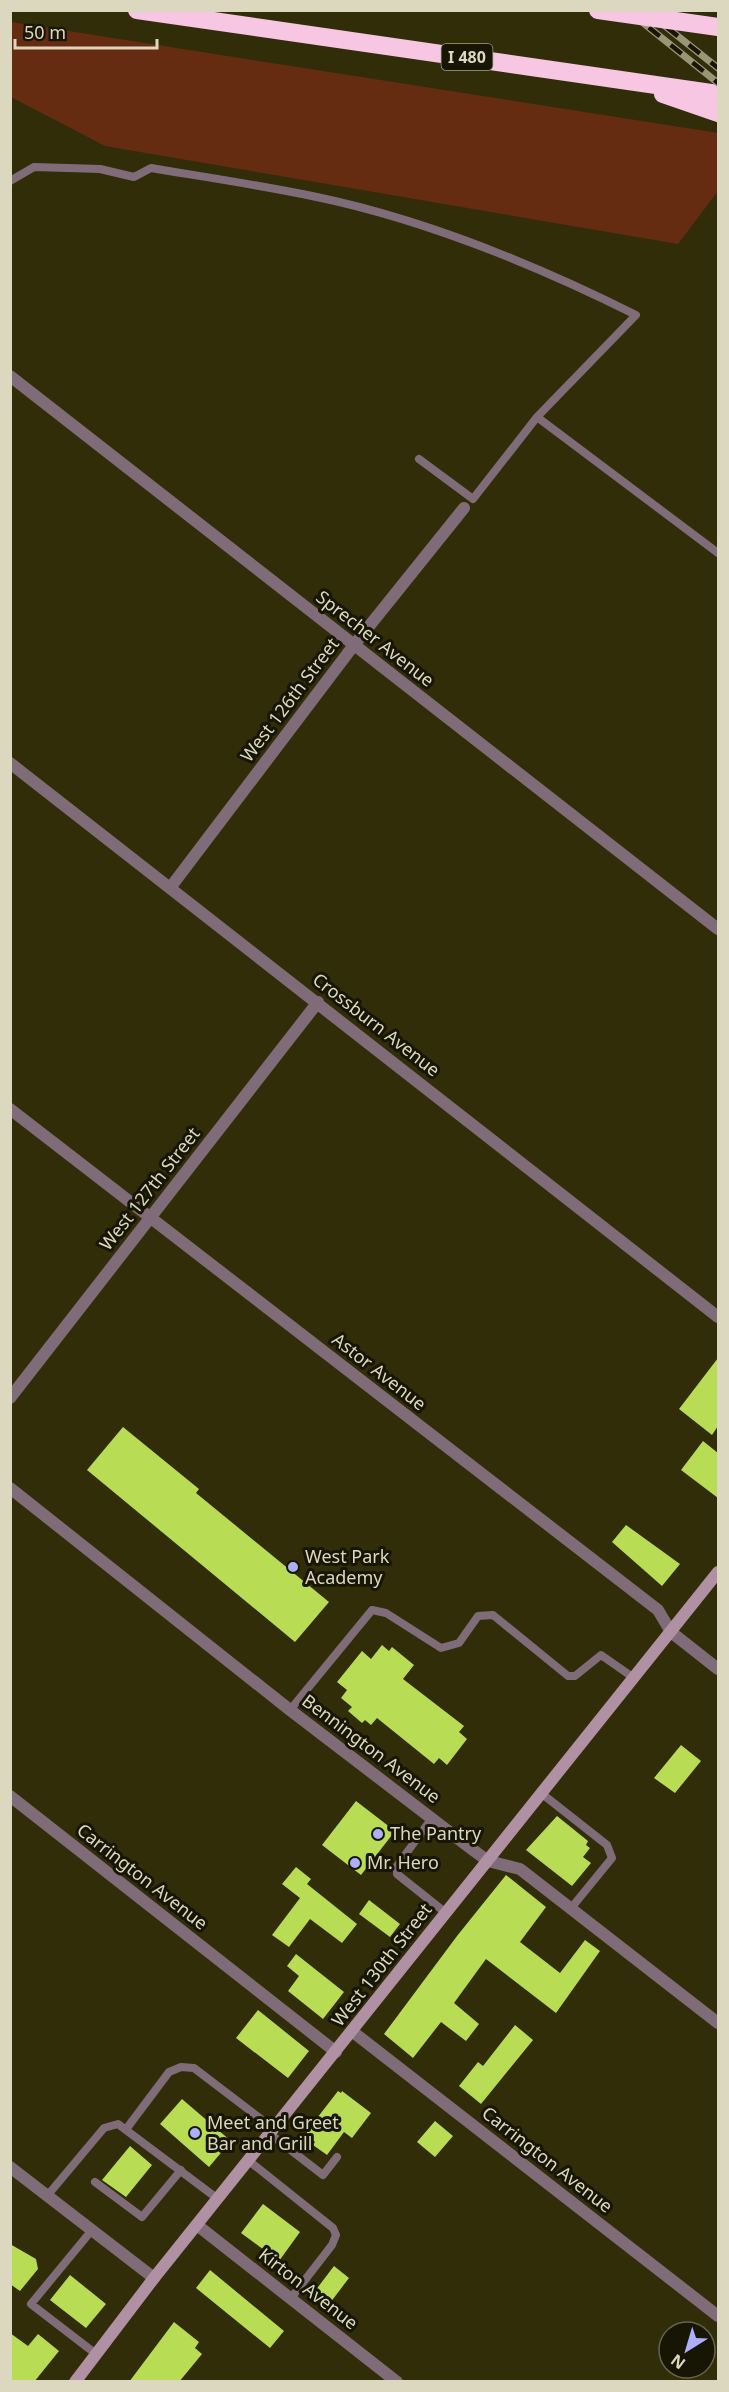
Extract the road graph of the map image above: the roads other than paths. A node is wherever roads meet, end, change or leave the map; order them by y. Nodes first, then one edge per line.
1 (137, 10) edge
2 (598, 10) edge
3 (718, 27) edge
4 (619, 79) junction
5 (718, 94) edge
6 (718, 113) edge
7 (10, 182) edge
8 (10, 376) edge
9 (537, 417) junction
10 (419, 459) dead end
11 (464, 508) dead end
12 (718, 553) edge
13 (354, 645) junction
14 (10, 763) edge
15 (170, 888) junction
16 (718, 929) edge
17 (318, 1002) junction
18 (10, 1109) edge
19 (151, 1218) junction
20 (718, 1317) edge
21 (10, 1398) edge
22 (10, 1488) edge
23 (718, 1572) edge
24 (671, 1632) junction
25 (718, 1669) edge
26 (634, 1678) junction
27 (290, 1710) junction
28 (541, 1793) junction
29 (10, 1796) edge
30 (432, 1818) junction
31 (488, 1861) junction
32 (572, 1907) junction
33 (446, 1913) junction
34 (718, 2022) edge
35 (353, 2032) junction
36 (336, 2052) junction
37 (127, 2128) junction
38 (272, 2132) junction
39 (337, 2157) dead end
40 (249, 2161) junction
41 (10, 2167) edge
42 (181, 2170) junction
43 (95, 2182) dead end
44 (48, 2196) junction
45 (218, 2199) junction
46 (197, 2225) junction
47 (92, 2230) junction
48 (154, 2278) junction
49 (291, 2298) junction
50 (718, 2316) edge
51 (96, 2354) junction
52 (75, 2382) edge
53 (397, 2382) edge

1 - 4 highway, I 480
2 - 3 highway, bridge
4 - 5 highway, I 480
4 - 6 highway
7 - 9 lane
8 - 13 street, Sprecher Avenue
9 - 10 lane
9 - 12 lane
11 - 13 street, West 126th Street
13 - 15 street, West 126th Street
13 - 16 street, Sprecher Avenue
14 - 15 street, Crossburn Avenue
15 - 17 street, Crossburn Avenue
17 - 19 street, West 127th Street
17 - 20 street, Crossburn Avenue
18 - 19 street, Astor Avenue
19 - 21 street, West 127th Street
19 - 24 street, Astor Avenue
22 - 27 street, Bennington Avenue
23 - 24 main road, West 130th Street
24 - 25 street, Astor Avenue
24 - 26 main road, West 130th Street
26 - 27 lane
26 - 28 main road, West 130th Street
27 - 30 street, Bennington Avenue
28 - 31 main road, West 130th Street
28 - 32 lane
29 - 36 street, Carrington Avenue
30 - 31 street, Bennington Avenue
30 - 33 lane
31 - 32 street, Bennington Avenue
31 - 33 main road, West 130th Street
32 - 34 street, Bennington Avenue
33 - 35 main road, West 130th Street
35 - 36 main road, West 130th Street
35 - 50 street, Carrington Avenue
36 - 38 main road, West 130th Street
37 - 38 lane
37 - 42 lane
37 - 44 lane
38 - 39 lane
38 - 40 main road, West 130th Street
40 - 45 main road, West 130th Street
40 - 49 lane
41 - 44 street
42 - 43 lane
42 - 45 lane
44 - 47 street
45 - 46 main road, West 130th Street
46 - 48 main road, West 130th Street
46 - 49 street, Kirton Avenue
47 - 48 street
47 - 51 lane
48 - 51 main road, West 130th Street
49 - 53 street, Kirton Avenue
51 - 52 main road, West 130th Street

